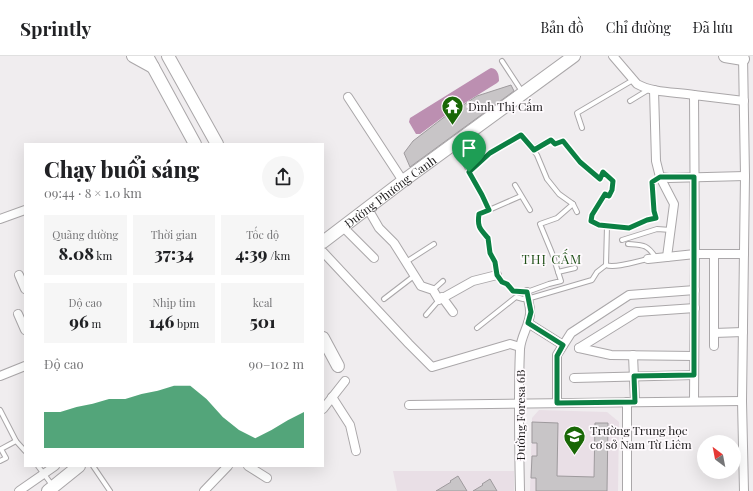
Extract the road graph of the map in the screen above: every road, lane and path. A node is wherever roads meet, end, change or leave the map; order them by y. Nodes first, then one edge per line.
1 (133, 56) edge
2 (574, 56) edge
3 (613, 56) edge
4 (725, 56) edge
5 (743, 57) edge
6 (173, 59) edge
7 (150, 61) edge
8 (502, 61) dead end
9 (633, 80) junction
10 (652, 89) junction
11 (523, 93) junction
12 (694, 94) junction
13 (348, 97) dead end
14 (630, 101) dead end
15 (744, 101) junction
16 (582, 128) dead end
17 (194, 143) edge
18 (216, 143) edge
19 (453, 144) junction
20 (534, 150) junction
21 (469, 172) junction
22 (745, 176) junction
23 (660, 177) junction
24 (694, 177) junction
25 (403, 181) junction
26 (515, 185) dead end
27 (521, 196) junction
28 (573, 204) junction
29 (368, 209) junction
30 (24, 210) edge
31 (489, 210) junction
32 (530, 210) dead end
33 (578, 212) dead end
34 (0, 219) edge
35 (607, 226) junction
36 (343, 227) junction
37 (671, 230) junction
38 (622, 240) dead end
39 (324, 241) edge
40 (434, 244) dead end
41 (628, 244) dead end
42 (324, 253) edge
43 (695, 254) junction
44 (714, 254) junction
45 (744, 254) junction
46 (667, 257) junction
47 (374, 258) dead end
48 (652, 259) junction
49 (406, 262) junction
50 (606, 265) junction
51 (575, 268) dead end
52 (558, 272) junction
53 (19, 275) dead end
54 (497, 275) junction
55 (414, 276) junction
56 (443, 281) dead end
57 (24, 287) edge
58 (433, 290) junction
59 (695, 290) junction
60 (513, 291) junction
61 (527, 296) junction
62 (441, 298) junction
63 (514, 298) junction
64 (384, 299) dead end
65 (695, 308) junction
66 (453, 312) dead end
67 (18, 314) dead end
68 (426, 314) dead end
69 (528, 323) junction
70 (24, 328) edge
71 (477, 328) dead end
72 (743, 332) junction
73 (714, 333) junction
74 (324, 340) edge
75 (563, 345) junction
76 (714, 346) dead end
77 (520, 347) junction
78 (633, 355) junction
79 (694, 356) junction
80 (24, 366) edge
81 (338, 366) dead end
82 (694, 375) junction
83 (0, 376) edge
84 (634, 376) junction
85 (574, 378) dead end
86 (345, 381) dead end
87 (332, 397) junction
88 (694, 401) junction
89 (742, 401) junction
90 (631, 402) junction
91 (519, 403) junction
92 (557, 403) junction
93 (408, 405) dead end
94 (324, 407) edge
95 (0, 410) edge
96 (16, 441) junction
97 (24, 450) edge
98 (356, 451) dead end
99 (0, 461) edge
100 (39, 467) edge
101 (54, 467) edge
102 (78, 467) edge
103 (94, 467) edge
104 (227, 467) edge
105 (250, 467) edge
106 (44, 474) junction
107 (267, 478) dead end
108 (53, 489) edge
109 (19, 491) edge
110 (110, 491) edge
111 (204, 491) edge
112 (520, 491) edge
113 (627, 491) edge
114 (744, 491) edge

1 - 7 street
2 - 11 street, Đường Phương Canh
3 - 9 street
4 - 5 street
5 - 15 street
6 - 18 street
7 - 17 street
8 - 11 lane
9 - 10 street
9 - 16 lane
10 - 12 street
10 - 14 lane
10 - 23 street
11 - 19 street, Đường Phương Canh
12 - 15 street
12 - 24 street
13 - 25 street
15 - 22 street
19 - 21 lane
19 - 25 street, Đường Phương Canh
20 - 21 lane
20 - 28 lane
20 - 35 lane
21 - 31 lane
22 - 24 street
22 - 45 street
23 - 24 street
23 - 35 lane
23 - 37 street
24 - 43 street
25 - 29 street, Đường Phương Canh
26 - 27 lane
27 - 31 lane
27 - 32 lane
28 - 33 lane
28 - 52 lane
29 - 36 street, Đường Phương Canh
29 - 49 street
30 - 34 street
31 - 54 lane
35 - 50 lane
36 - 39 street, Đường Phương Canh
36 - 47 street
37 - 38 lane
37 - 46 street
40 - 49 lane
41 - 48 lane
42 - 77 street
43 - 44 street
43 - 46 street
43 - 59 street
44 - 45 street
44 - 73 street
45 - 72 street
46 - 48 street
48 - 50 lane
49 - 55 street
50 - 61 lane
51 - 52 lane
52 - 61 lane
53 - 57 street
54 - 60 lane
54 - 62 street
55 - 58 street
55 - 64 lane
56 - 58 lane
58 - 62 street
59 - 65 street
59 - 75 street
60 - 61 lane
60 - 63 lane
61 - 63 lane
61 - 69 street
62 - 66 street
62 - 68 lane
63 - 71 lane
65 - 78 street
65 - 79 street
67 - 70 street
69 - 75 street
69 - 77 street, Đường Foresa 6B
72 - 73 street
72 - 89 street
73 - 76 street
74 - 81 street
75 - 92 street
77 - 91 street, Đường Foresa 6B
78 - 79 street
78 - 84 street
79 - 82 street
80 - 83 street
82 - 84 street
82 - 88 street
84 - 85 street
84 - 90 street
86 - 87 street
87 - 94 street
87 - 98 street
88 - 89 street
88 - 90 street
89 - 114 street
90 - 92 street
90 - 113 street
91 - 92 street
91 - 93 street
91 - 112 street, Đường Foresa 6B
95 - 96 lane
96 - 97 lane
96 - 99 lane
100 - 106 lane
101 - 106 street
102 - 108 street
103 - 110 lane
104 - 111 street
105 - 107 street
106 - 108 lane
106 - 109 street

